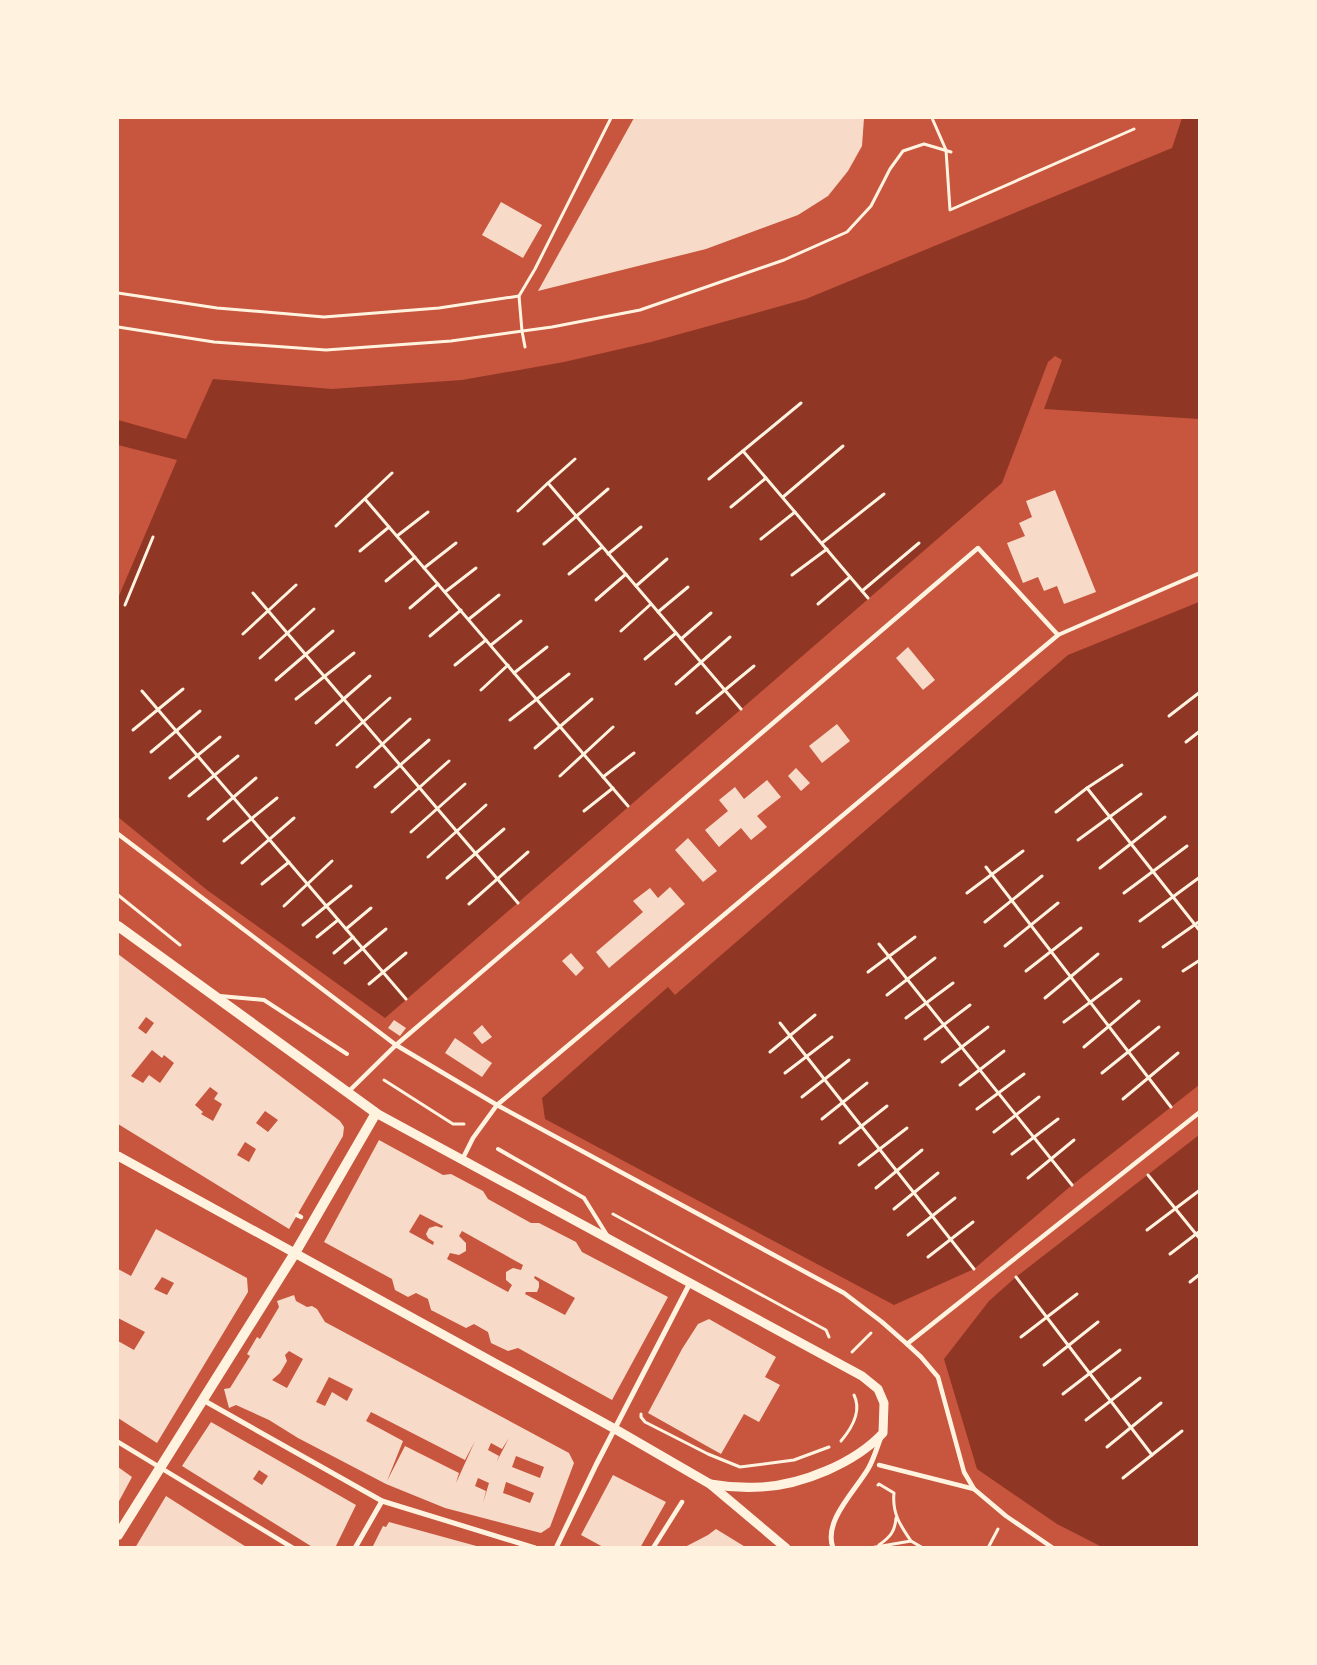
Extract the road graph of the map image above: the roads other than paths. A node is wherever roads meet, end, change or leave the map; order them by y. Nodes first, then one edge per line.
1 (1200, 573) edge
2 (1058, 635) junction
3 (118, 834) edge
4 (118, 926) edge
5 (215, 995) junction
6 (396, 1045) junction
7 (347, 1054) dead end
8 (347, 1093) junction
9 (497, 1105) junction
10 (1200, 1112) edge
11 (376, 1113) junction
12 (498, 1149) dead end
13 (118, 1156) edge
14 (462, 1160) junction
15 (609, 1239) junction
16 (295, 1253) junction
17 (690, 1283) junction
18 (907, 1344) junction
19 (203, 1400) junction
20 (615, 1429) junction
21 (883, 1433) junction
22 (118, 1442) edge
23 (879, 1465) dead end
24 (159, 1468) junction
25 (710, 1484) junction
26 (974, 1489) junction
27 (382, 1501) junction
28 (682, 1502) dead end
29 (118, 1535) edge
30 (293, 1548) edge
31 (355, 1548) edge
32 (535, 1548) edge
33 (556, 1548) edge
34 (653, 1548) edge
35 (786, 1548) edge
36 (833, 1548) edge
37 (1053, 1548) edge

1 - 2 lane
2 - 6 street
2 - 9 street
3 - 6 street
4 - 5 main road
5 - 7 lane
5 - 8 main road
6 - 8 street
6 - 9 street
8 - 11 main road
9 - 14 street
9 - 18 street
10 - 18 street
11 - 14 street
11 - 16 main road
12 - 15 lane
13 - 16 street
14 - 15 street
15 - 17 street
16 - 19 main road
16 - 20 street
17 - 20 street
17 - 21 street
18 - 26 street
19 - 24 main road
19 - 27 street
20 - 25 street
20 - 33 street
21 - 25 street
21 - 36 street
22 - 24 street
23 - 26 street
24 - 29 main road
24 - 30 street
25 - 35 street
26 - 37 street
27 - 31 street
27 - 32 street
28 - 34 street

